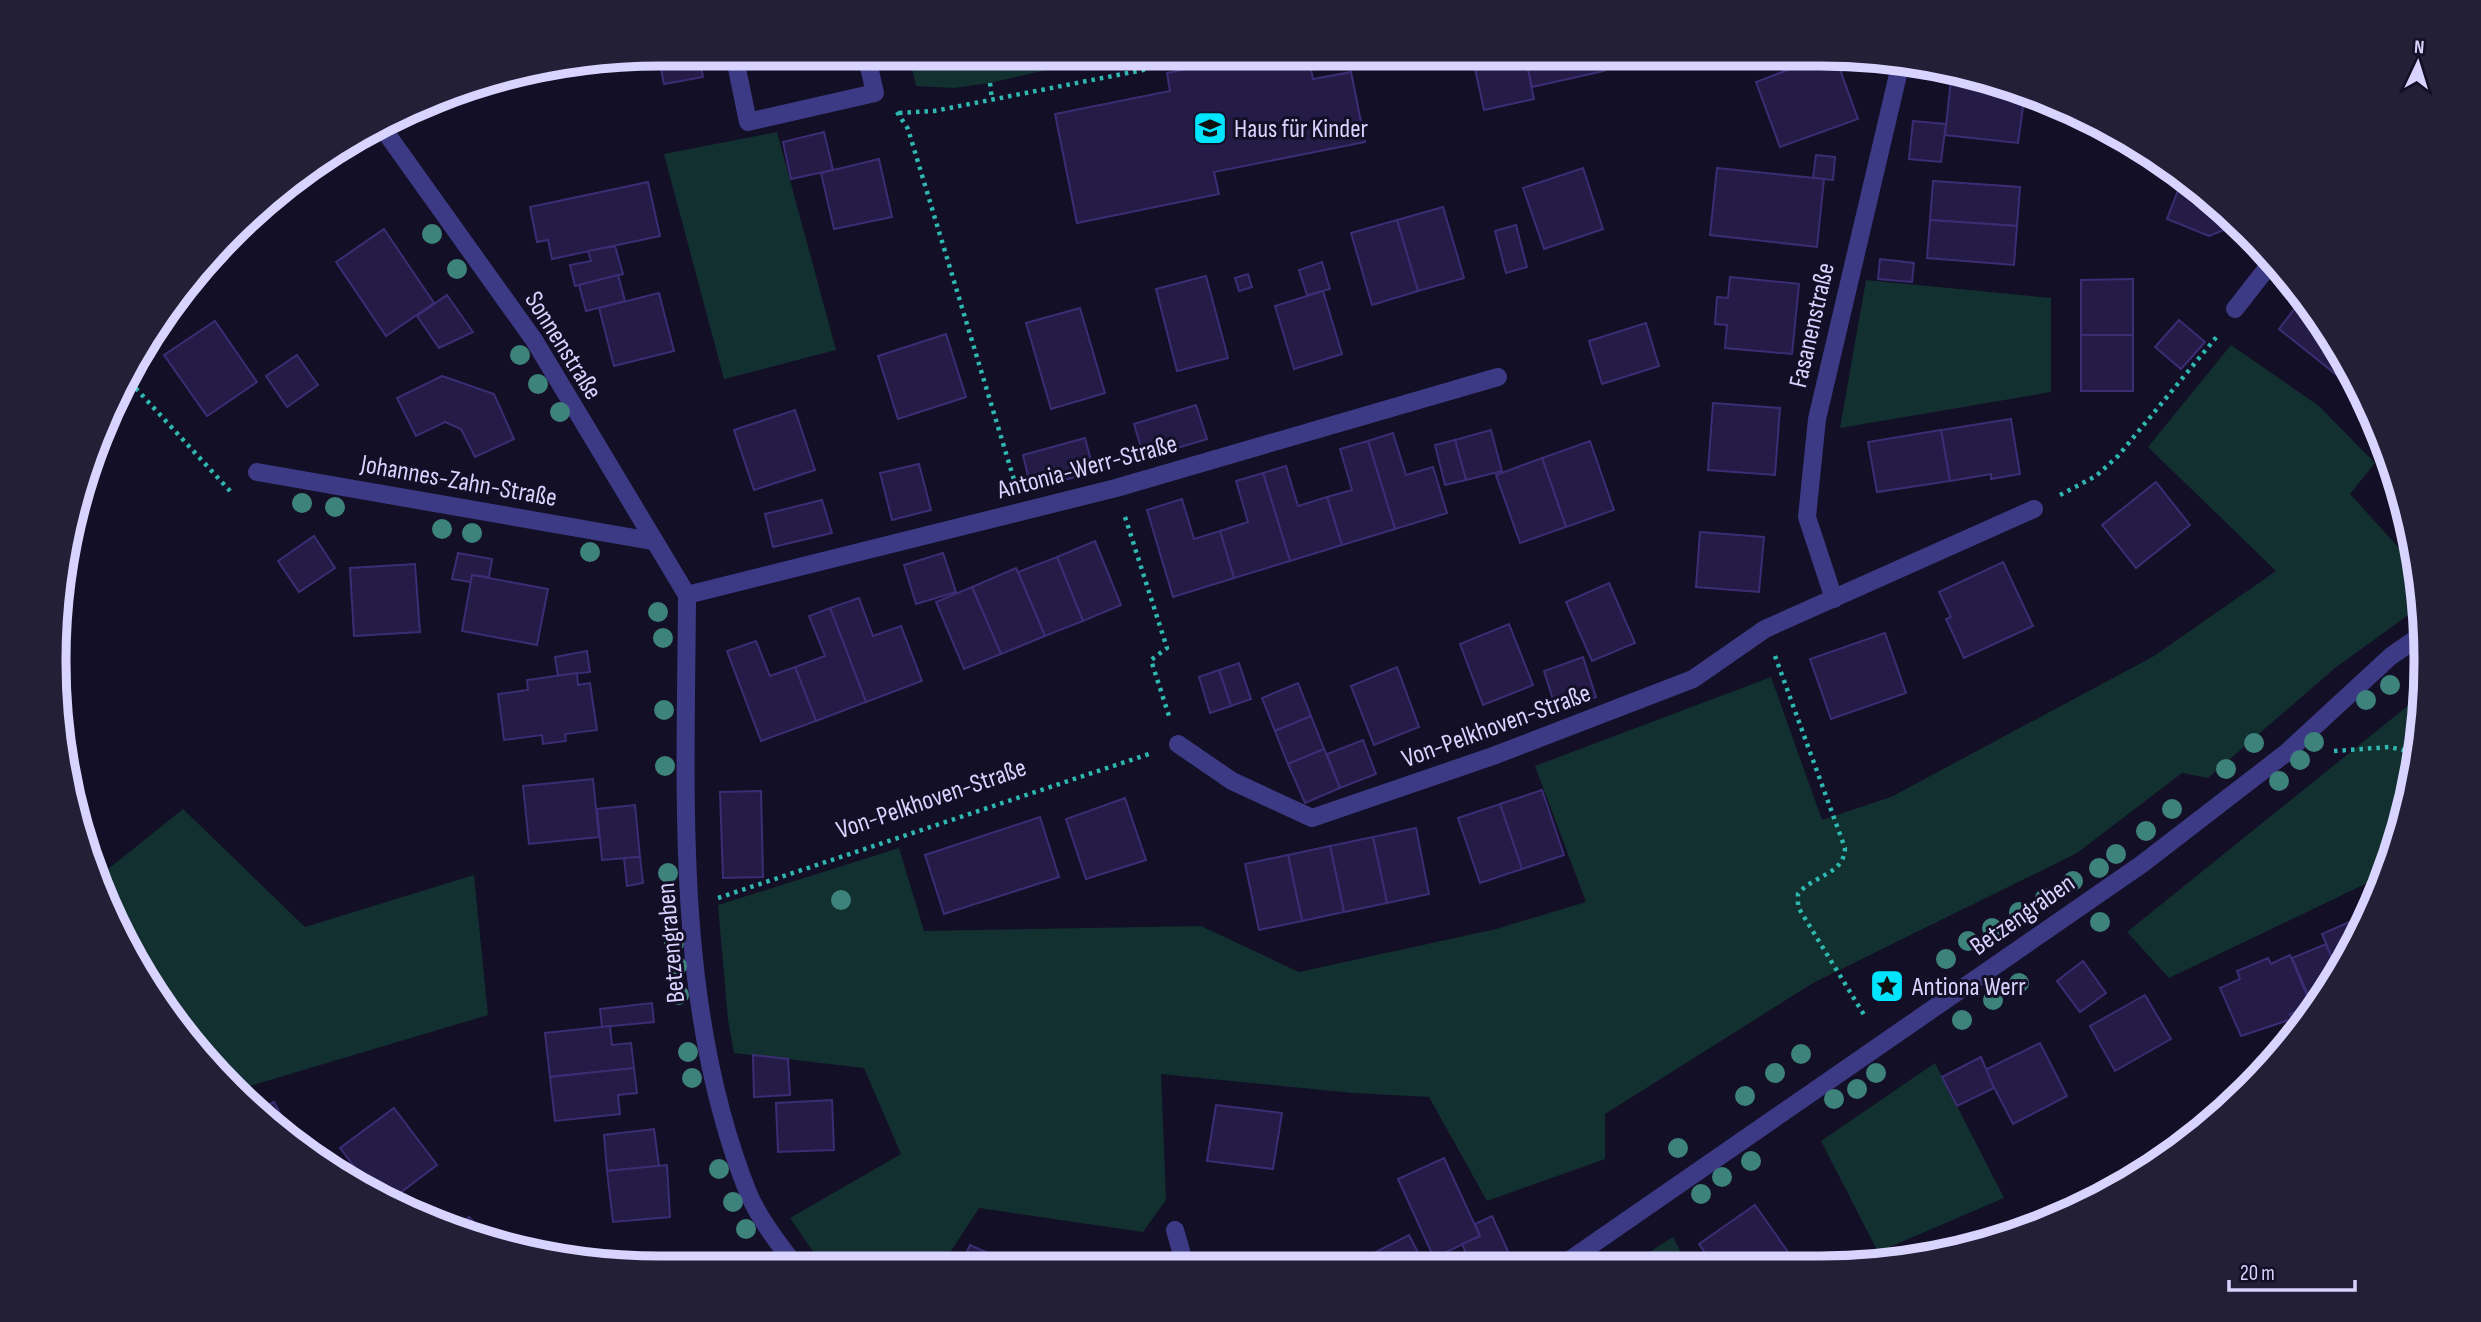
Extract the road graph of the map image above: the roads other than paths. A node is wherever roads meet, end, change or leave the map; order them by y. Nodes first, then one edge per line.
1 (736, 66) edge
2 (869, 66) edge
3 (1899, 72) edge
4 (387, 134) edge
5 (2267, 269) edge
6 (2235, 309) road end
7 (1498, 377) dead end
8 (257, 472) road end
9 (2034, 509) road end
10 (652, 541) junction
11 (687, 595) junction
12 (1834, 599) junction
13 (2413, 641) edge
14 (1178, 744) road end
15 (1175, 1230) dead end
16 (789, 1256) edge
17 (1182, 1256) edge
18 (1575, 1256) edge

1 - 2 street
3 - 12 street, Fasanenstraße
4 - 10 street, Sonnenstraße
5 - 6 street
7 - 11 street, Antonia-Werr-Straße
8 - 10 street, Johannes-Zahn-Straße
9 - 12 street, Von-Pelkhoven-Straße
10 - 11 street, Sonnenstraße
11 - 16 street, Betzengraben
12 - 14 street, Von-Pelkhoven-Straße
13 - 18 street, Betzengraben
15 - 17 street

